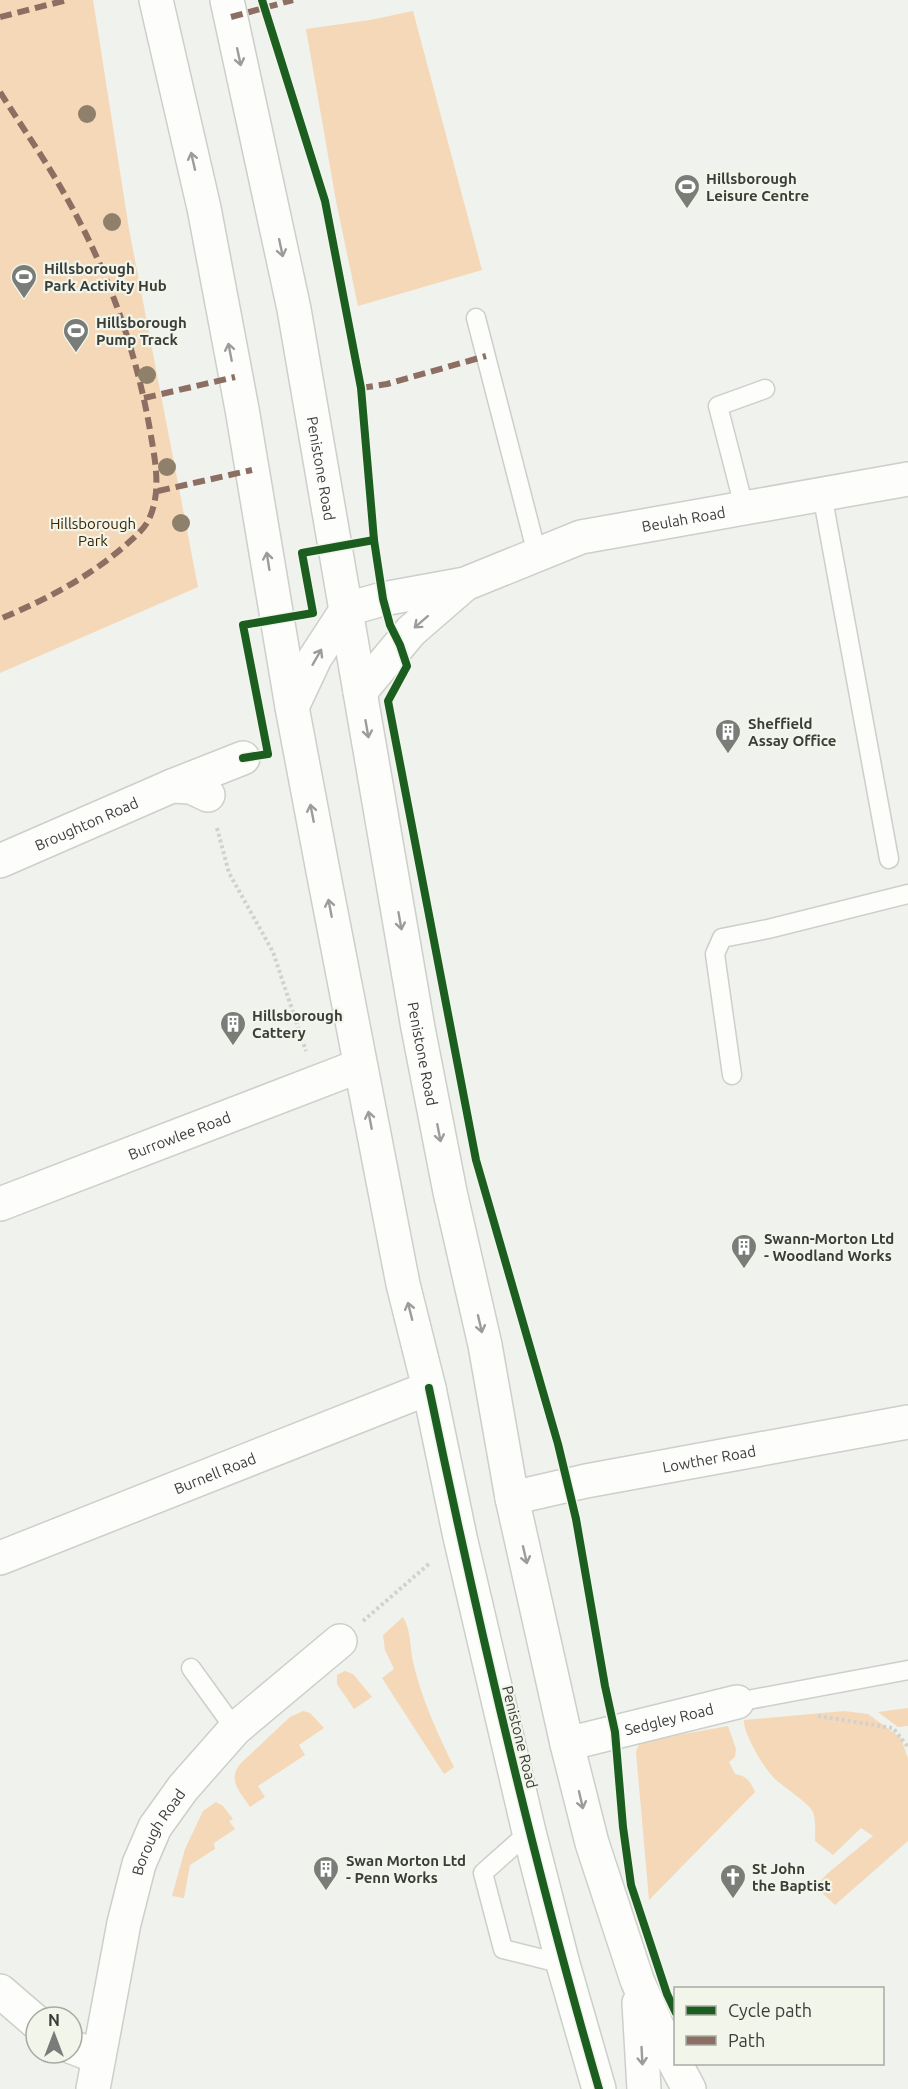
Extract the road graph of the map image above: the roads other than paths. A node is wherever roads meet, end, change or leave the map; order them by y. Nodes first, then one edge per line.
1 (156, 0) edge
2 (226, 0) edge
3 (476, 318) dead end
4 (765, 389) dead end
5 (908, 479) edge
6 (822, 494) junction
7 (744, 507) junction
8 (537, 554) junction
9 (465, 584) junction
10 (347, 609) junction
11 (360, 692) junction
12 (292, 707) junction
13 (243, 758) dead end
14 (172, 786) junction
15 (208, 795) road end
16 (889, 859) dead end
17 (0, 861) edge
18 (908, 894) edge
19 (359, 1066) junction
20 (732, 1075) dead end
21 (0, 1204) edge
22 (429, 1388) junction
23 (908, 1422) edge
24 (512, 1498) junction
25 (0, 1558) edge
26 (340, 1641) road end
27 (192, 1668) dead end
28 (908, 1670) edge
29 (737, 1702) joint
30 (235, 1729) junction
31 (567, 1744) junction
32 (529, 1832) junction
33 (563, 1964) junction
34 (638, 1980) junction
35 (0, 1991) edge
36 (24, 2012) edge
37 (85, 2052) edge
38 (674, 2061) edge
39 (676, 2065) edge
40 (93, 2089) edge
41 (598, 2089) edge
42 (644, 2089) edge
43 (689, 2089) edge

12 -> 1 main road, Penistone Road
2 -> 10 main road, Penistone Road
3 - 8 lane
4 - 7 lane
5 - 6 main road, Beulah Road
6 - 7 main road, Beulah Road
6 - 16 lane
7 - 8 main road, Beulah Road
8 - 9 main road, Beulah Road
9 - 10 main road, Beulah Road
9 -> 11 main road, Beulah Road
10 - 11 main road, Penistone Road
12 -> 10 main road
11 -> 24 main road, Penistone Road
19 -> 12 main road, Penistone Road
13 - 14 main road, Broughton Road
14 - 15 main road
14 - 17 main road, Broughton Road
18 - 20 lane
19 - 21 main road, Burrowlee Road
22 -> 19 main road, Penistone Road
22 - 25 main road, Burnell Road
22 - 32 main road, Penistone Road
23 - 24 main road, Lowther Road
24 -> 31 main road, Penistone Road
26 - 30 main road, Borough Road
27 - 30 lane
28 - 29 lane
29 - 31 main road, Sedgley Road
30 - 37 main road, Borough Road
31 -> 34 main road, Penistone Road
32 - 33 main road, Penistone Road
32 - 33 lane
33 - 41 main road, Penistone Road
34 - 38 main road, Penistone Road
34 -> 42 main road
35 - 36 main road
37 - 40 main road, Borough Road
39 - 43 main road, Penistone Road

